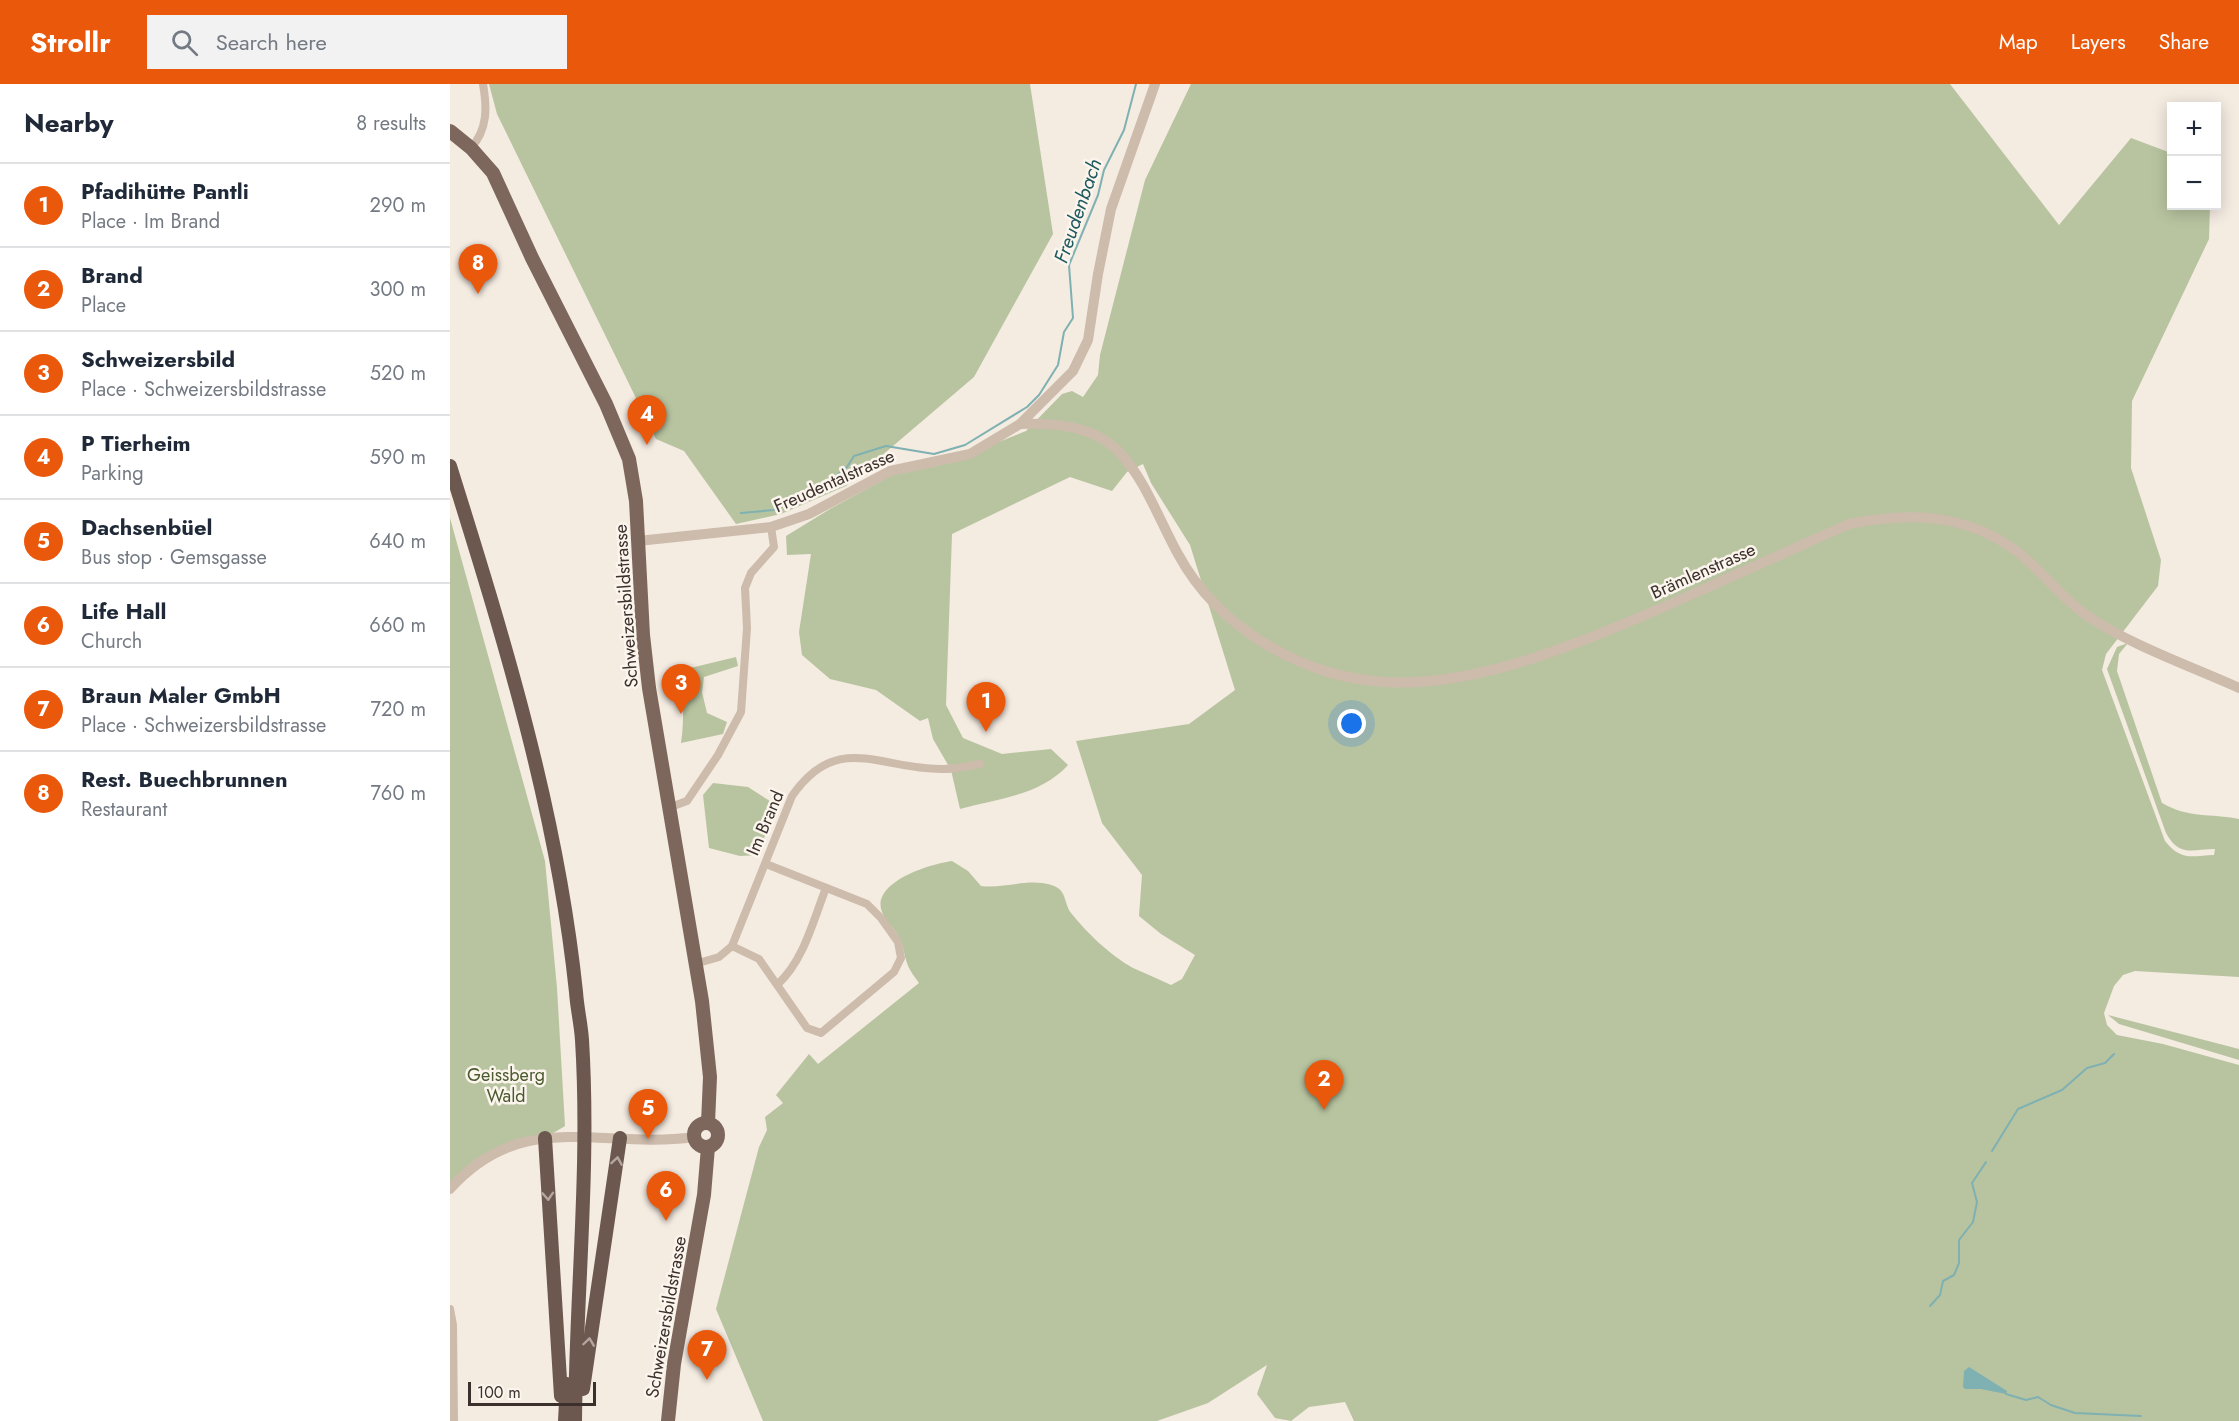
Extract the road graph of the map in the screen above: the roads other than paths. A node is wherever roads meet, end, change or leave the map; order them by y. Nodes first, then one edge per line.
1 (483, 84) edge
2 (1155, 84) edge
3 (450, 131) edge
4 (471, 148) junction
5 (1020, 424) junction
6 (450, 466) edge
7 (771, 527) junction
8 (638, 542) junction
9 (2239, 688) edge
10 (980, 764) dead end
11 (668, 808) junction
12 (766, 864) junction
13 (826, 888) junction
14 (732, 946) junction
15 (695, 964) junction
16 (778, 984) junction
17 (708, 1123) junction
18 (694, 1137) junction
19 (545, 1138) junction
20 (620, 1138) junction
21 (708, 1147) junction
22 (581, 1154) junction
23 (450, 1189) edge
24 (450, 1309) edge
25 (454, 1421) edge
26 (564, 1421) edge
27 (577, 1421) edge
28 (668, 1421) edge

1 - 4 street
2 - 5 street, Freudentalstrasse
3 - 4 main road, Schweizersbildstrasse
4 - 8 main road, Schweizersbildstrasse
5 - 7 street, Freudentalstrasse
5 - 9 street, Brämlenstrasse
6 - 22 highway
7 - 8 street, Freudentalstrasse
7 - 11 street
8 - 11 main road, Schweizersbildstrasse
10 - 12 street, Im Brand
11 - 15 main road, Schweizersbildstrasse
12 - 13 street
12 - 14 street, Im Brand
13 - 16 street
13 - 16 street
14 - 15 street
14 - 16 street
15 - 17 main road, Schweizersbildstrasse
17 - 18 main road
17 - 21 main road
18 - 20 street
18 - 21 main road
19 - 20 street
19 - 23 street
19 -> 26 highway
27 -> 20 highway
21 - 28 main road, Schweizersbildstrasse
22 - 26 highway
22 - 27 highway
24 - 25 street

